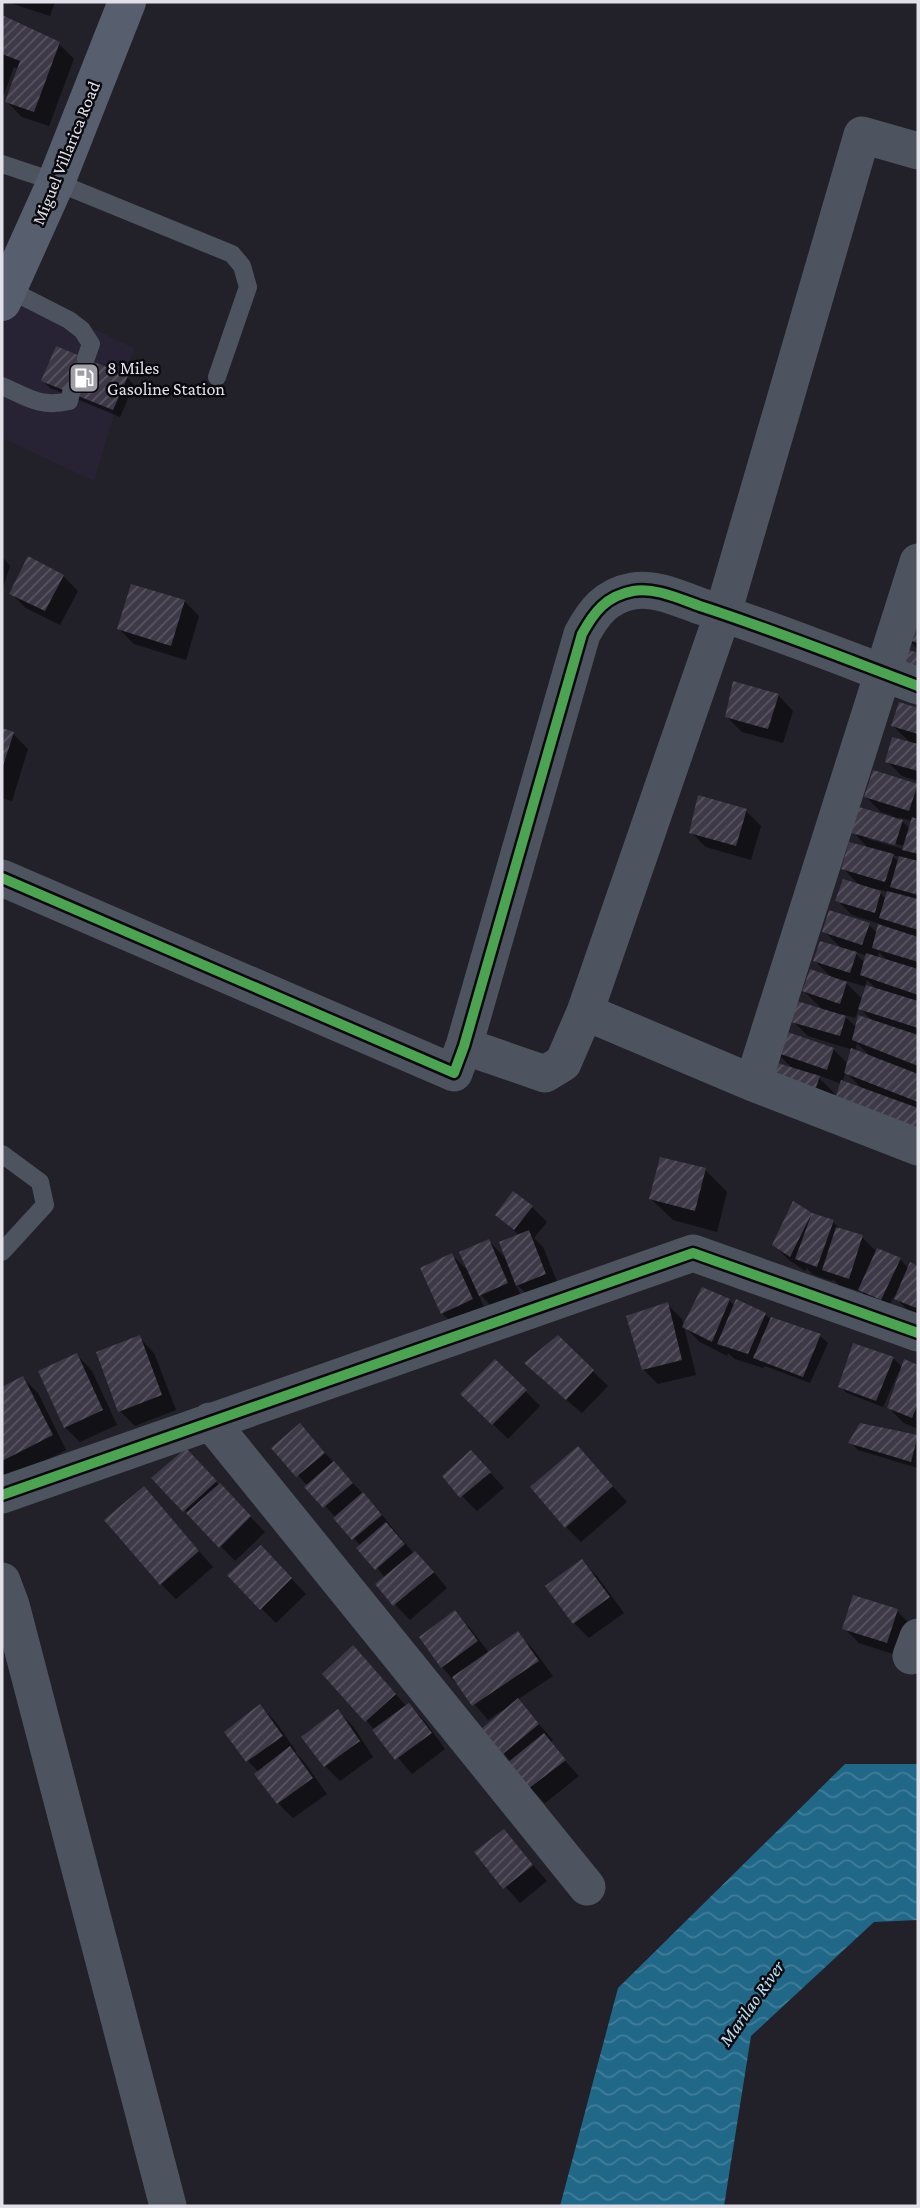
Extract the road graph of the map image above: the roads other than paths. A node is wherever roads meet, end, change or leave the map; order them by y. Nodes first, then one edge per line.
1 (127, 2) edge
2 (918, 151) edge
3 (2, 164) edge
4 (56, 182) junction
5 (5, 296) edge
6 (86, 358) dead end
7 (217, 377) dead end
8 (2, 386) edge
9 (71, 393) dead end
10 (918, 562) edge
11 (723, 613) junction
12 (884, 673) junction
13 (918, 686) edge
14 (2, 878) edge
15 (585, 1013) junction
16 (464, 1046) junction
17 (753, 1083) junction
18 (918, 1147) edge
19 (2, 1154) edge
20 (2, 1252) edge
21 (918, 1333) edge
22 (210, 1421) junction
23 (2, 1495) edge
24 (2, 1581) edge
25 (587, 1887) dead end
26 (168, 2206) edge

1 - 4 main road, Miguel Villarica Road
2 - 11 street
3 - 4 lane
4 - 5 main road, Miguel Villarica Road
4 - 7 lane
5 - 6 lane
8 - 9 lane
10 - 12 street
11 - 12 street
11 - 15 street
11 - 16 street
12 - 13 street
12 - 17 street
14 - 16 street
15 - 16 street
15 - 17 street
17 - 18 street
19 - 20 lane
21 - 22 street
22 - 23 street
22 - 25 street
24 - 26 street

